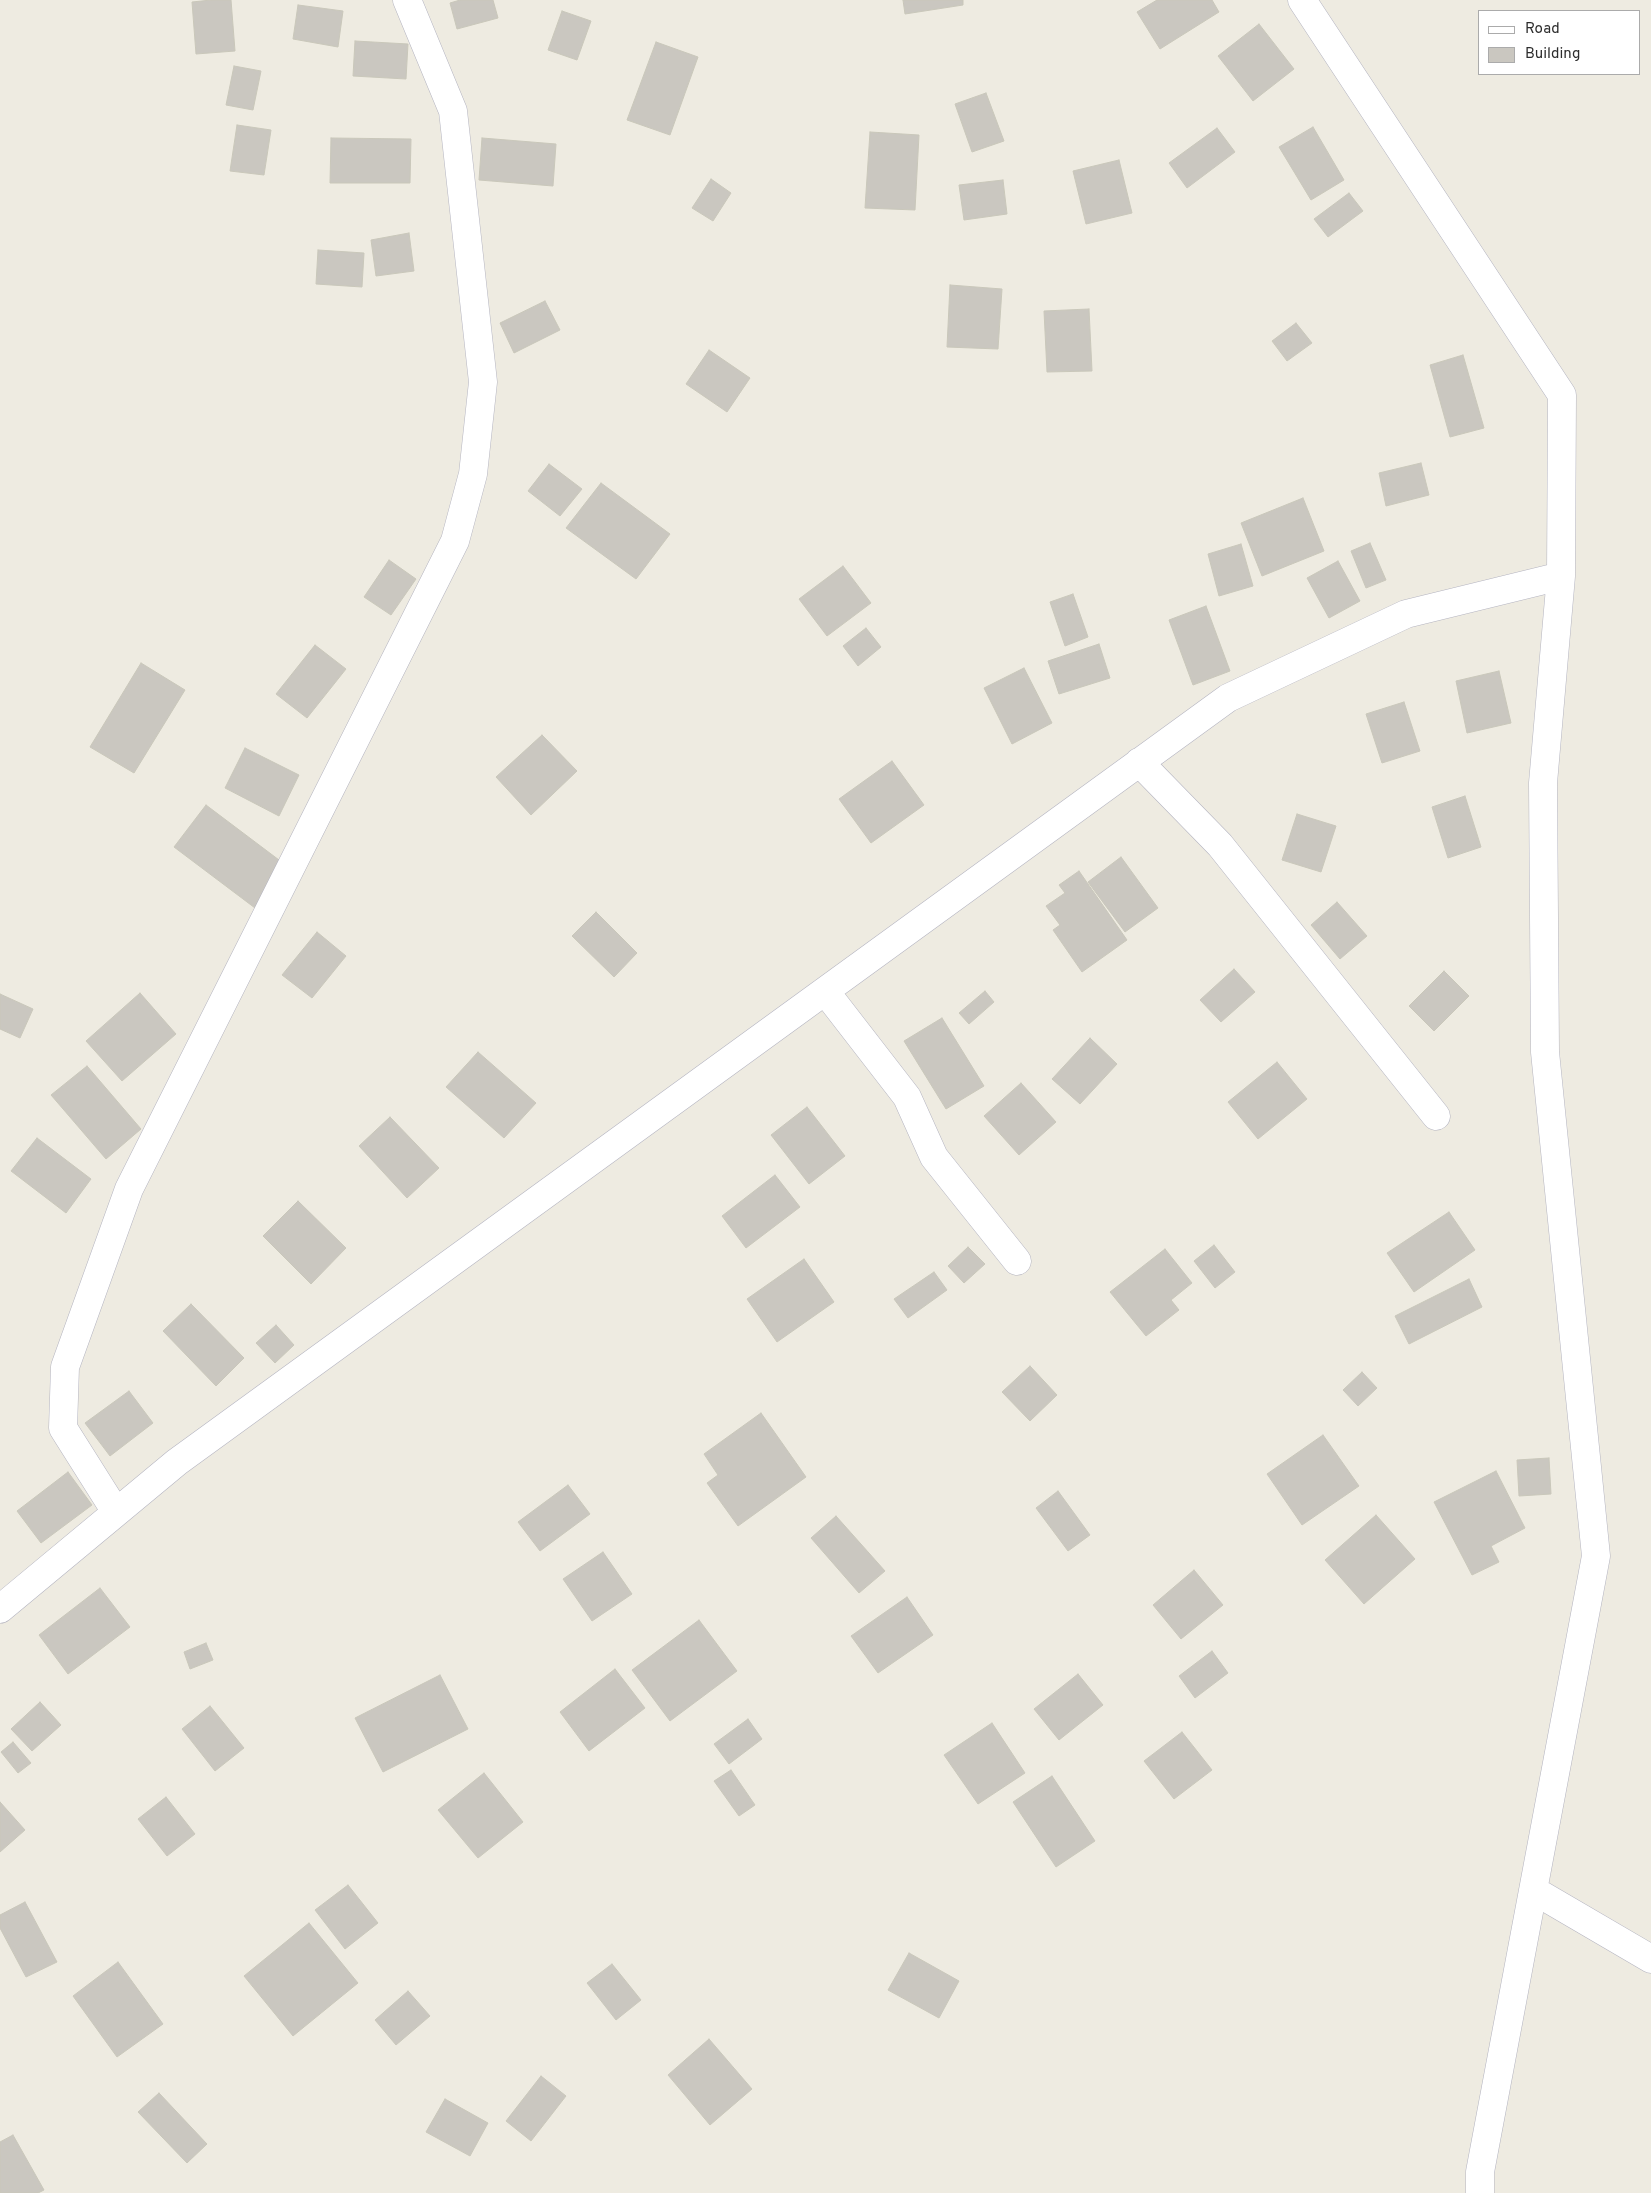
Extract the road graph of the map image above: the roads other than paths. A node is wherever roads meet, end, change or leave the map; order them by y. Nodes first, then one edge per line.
1 (407, 0) edge
2 (1302, 0) edge
3 (1561, 576) junction
4 (1139, 762) junction
5 (824, 991) junction
6 (1436, 1116) dead end
7 (1017, 1261) dead end
8 (116, 1512) junction
9 (0, 1609) edge
10 (1533, 1890) junction
11 (1651, 1958) edge
12 (1480, 2193) edge

1 - 8 street
2 - 3 street
3 - 4 street
3 - 10 street
4 - 5 street
4 - 6 street
5 - 7 street
5 - 8 street
8 - 9 street
10 - 11 street
10 - 12 street

